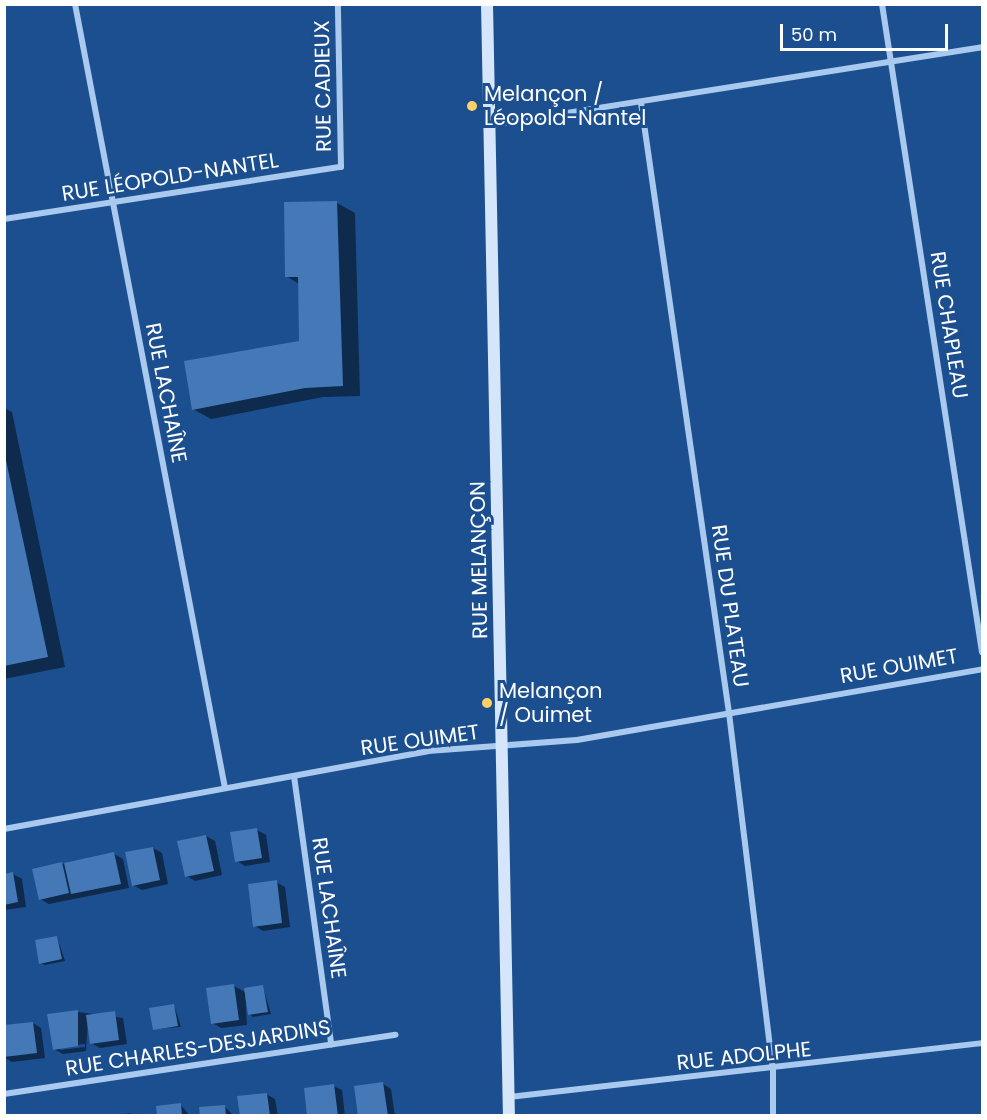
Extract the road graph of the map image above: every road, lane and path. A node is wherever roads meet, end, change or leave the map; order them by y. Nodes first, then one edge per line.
1 (75, 4) edge
2 (338, 4) edge
3 (487, 4) edge
4 (882, 4) edge
5 (982, 47) edge
6 (892, 62) junction
7 (641, 103) junction
8 (490, 125) junction
9 (341, 167) joint
10 (113, 202) junction
11 (4, 219) edge
12 (982, 651) edge
13 (982, 669) edge
14 (729, 713) junction
15 (502, 746) junction
16 (294, 776) junction
17 (225, 788) junction
18 (4, 829) edge
19 (396, 1035) dead end
20 (982, 1043) edge
21 (331, 1044) junction
22 (772, 1071) junction
23 (4, 1094) edge
24 (508, 1097) junction
25 (509, 1116) edge
26 (773, 1116) edge

1 - 10 street, RUE LACHAÎNE
2 - 9 street, RUE CADIEUX
3 - 8 street, RUE MELANÇON
4 - 6 street, RUE CHAPLEAU
5 - 6 street
6 - 7 street
6 - 12 street, RUE CHAPLEAU
7 - 8 street
7 - 14 street, RUE DU PLATEAU
8 - 15 street, RUE MELANÇON
9 - 10 street, RUE LÉOPOLD-NANTEL
10 - 11 street, RUE LÉOPOLD-NANTEL
10 - 17 street, RUE LACHAÎNE
13 - 14 street, RUE OUIMET
14 - 15 street, RUE OUIMET
14 - 22 street, RUE DU PLATEAU
15 - 16 street, RUE OUIMET
15 - 24 street, RUE MELANÇON
16 - 17 street, RUE OUIMET
16 - 21 street, RUE LACHAÎNE
17 - 18 street, RUE OUIMET
19 - 21 street, RUE CHARLES-DESJARDINS
20 - 22 street, RUE ADOLPHE
21 - 23 street, RUE CHARLES-DESJARDINS
22 - 24 street, RUE ADOLPHE
22 - 26 street, RUE DU PLATEAU
24 - 25 street, RUE MELANÇON

